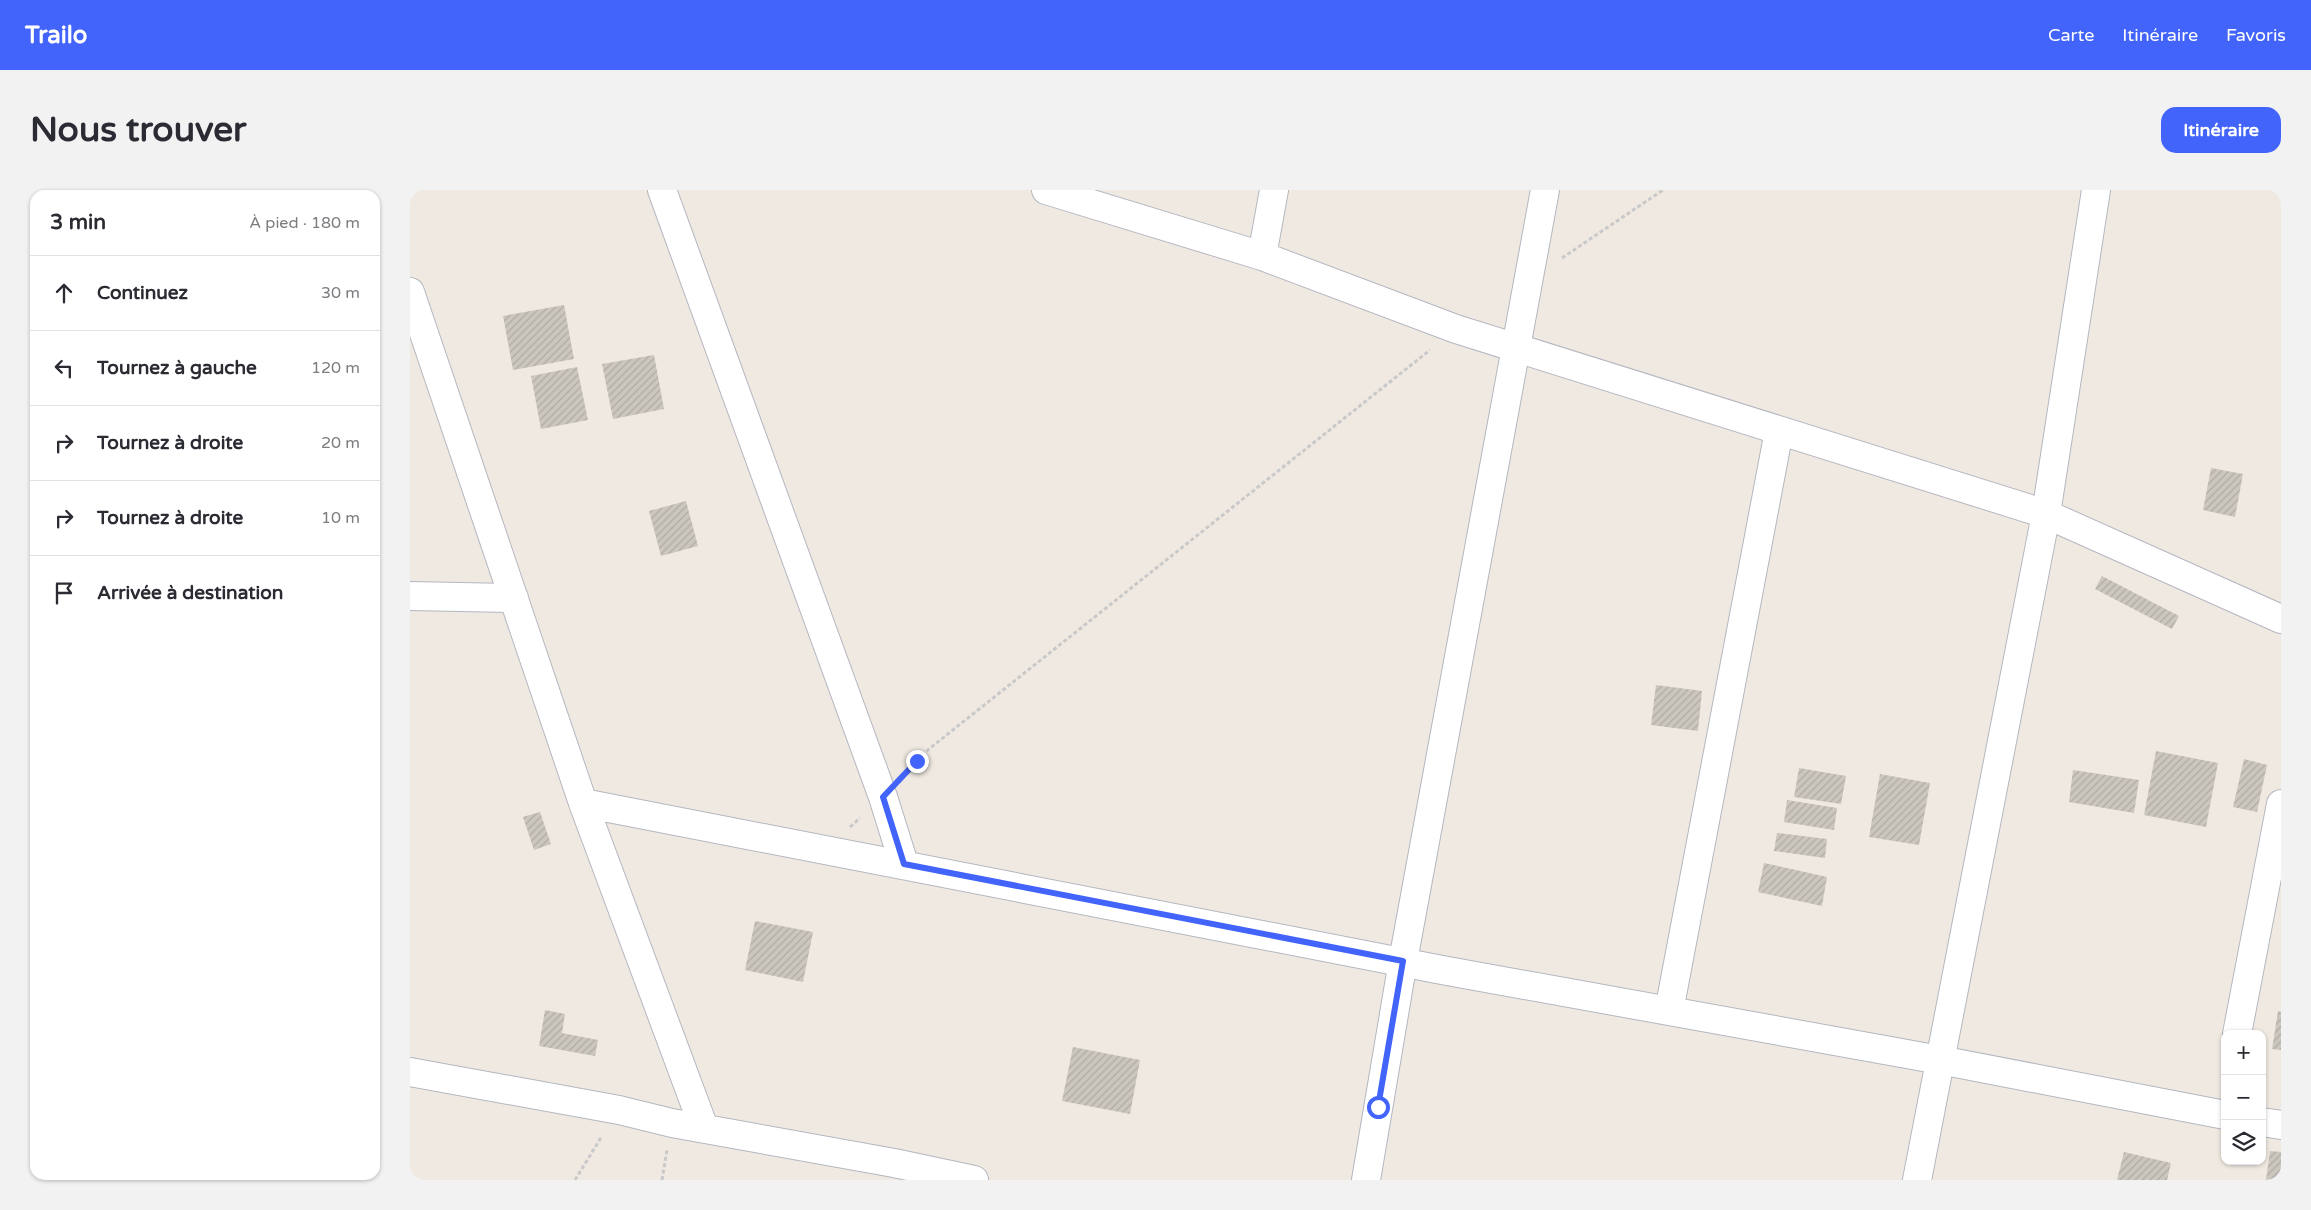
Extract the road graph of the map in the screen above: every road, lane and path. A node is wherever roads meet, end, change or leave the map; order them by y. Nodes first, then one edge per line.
1 (662, 190) edge
2 (1046, 190) edge
3 (1274, 190) edge
4 (1544, 190) edge
5 (1663, 190) edge
6 (2096, 190) edge
7 (1262, 256) junction
8 (1528, 282) junction
9 (410, 292) edge
10 (1456, 329) junction
11 (1516, 347) junction
12 (1779, 431) junction
13 (2046, 514) junction
14 (410, 596) edge
15 (514, 598) junction
16 (2281, 619) edge
17 (883, 797) junction
18 (583, 803) junction
19 (2281, 804) edge
20 (811, 845) junction
21 (904, 864) junction
22 (1403, 961) junction
23 (1669, 1011) junction
24 (2237, 1030) edge
25 (1940, 1060) junction
26 (410, 1072) edge
27 (2221, 1108) edge
28 (619, 1110) junction
29 (2266, 1123) edge
30 (2281, 1126) edge
31 (704, 1128) junction
32 (575, 1180) edge
33 (974, 1180) edge
34 (1366, 1180) edge
35 (1917, 1180) edge

1 - 17 street
2 - 7 street
3 - 7 street
4 - 8 street
5 - 8 path
6 - 13 street
7 - 10 street
8 - 11 street
9 - 15 street
10 - 11 street
10 - 17 path
11 - 12 street
11 - 22 street
12 - 13 street
12 - 23 street
13 - 16 street
13 - 25 street
14 - 15 street
15 - 18 street
17 - 20 path
17 - 21 street
18 - 20 street
18 - 31 street
19 - 24 street
20 - 21 street
21 - 22 street
22 - 23 street
22 - 34 street
23 - 25 street
25 - 27 street
25 - 35 street
26 - 28 street
28 - 31 street
28 - 32 path
29 - 30 street
31 - 33 street

